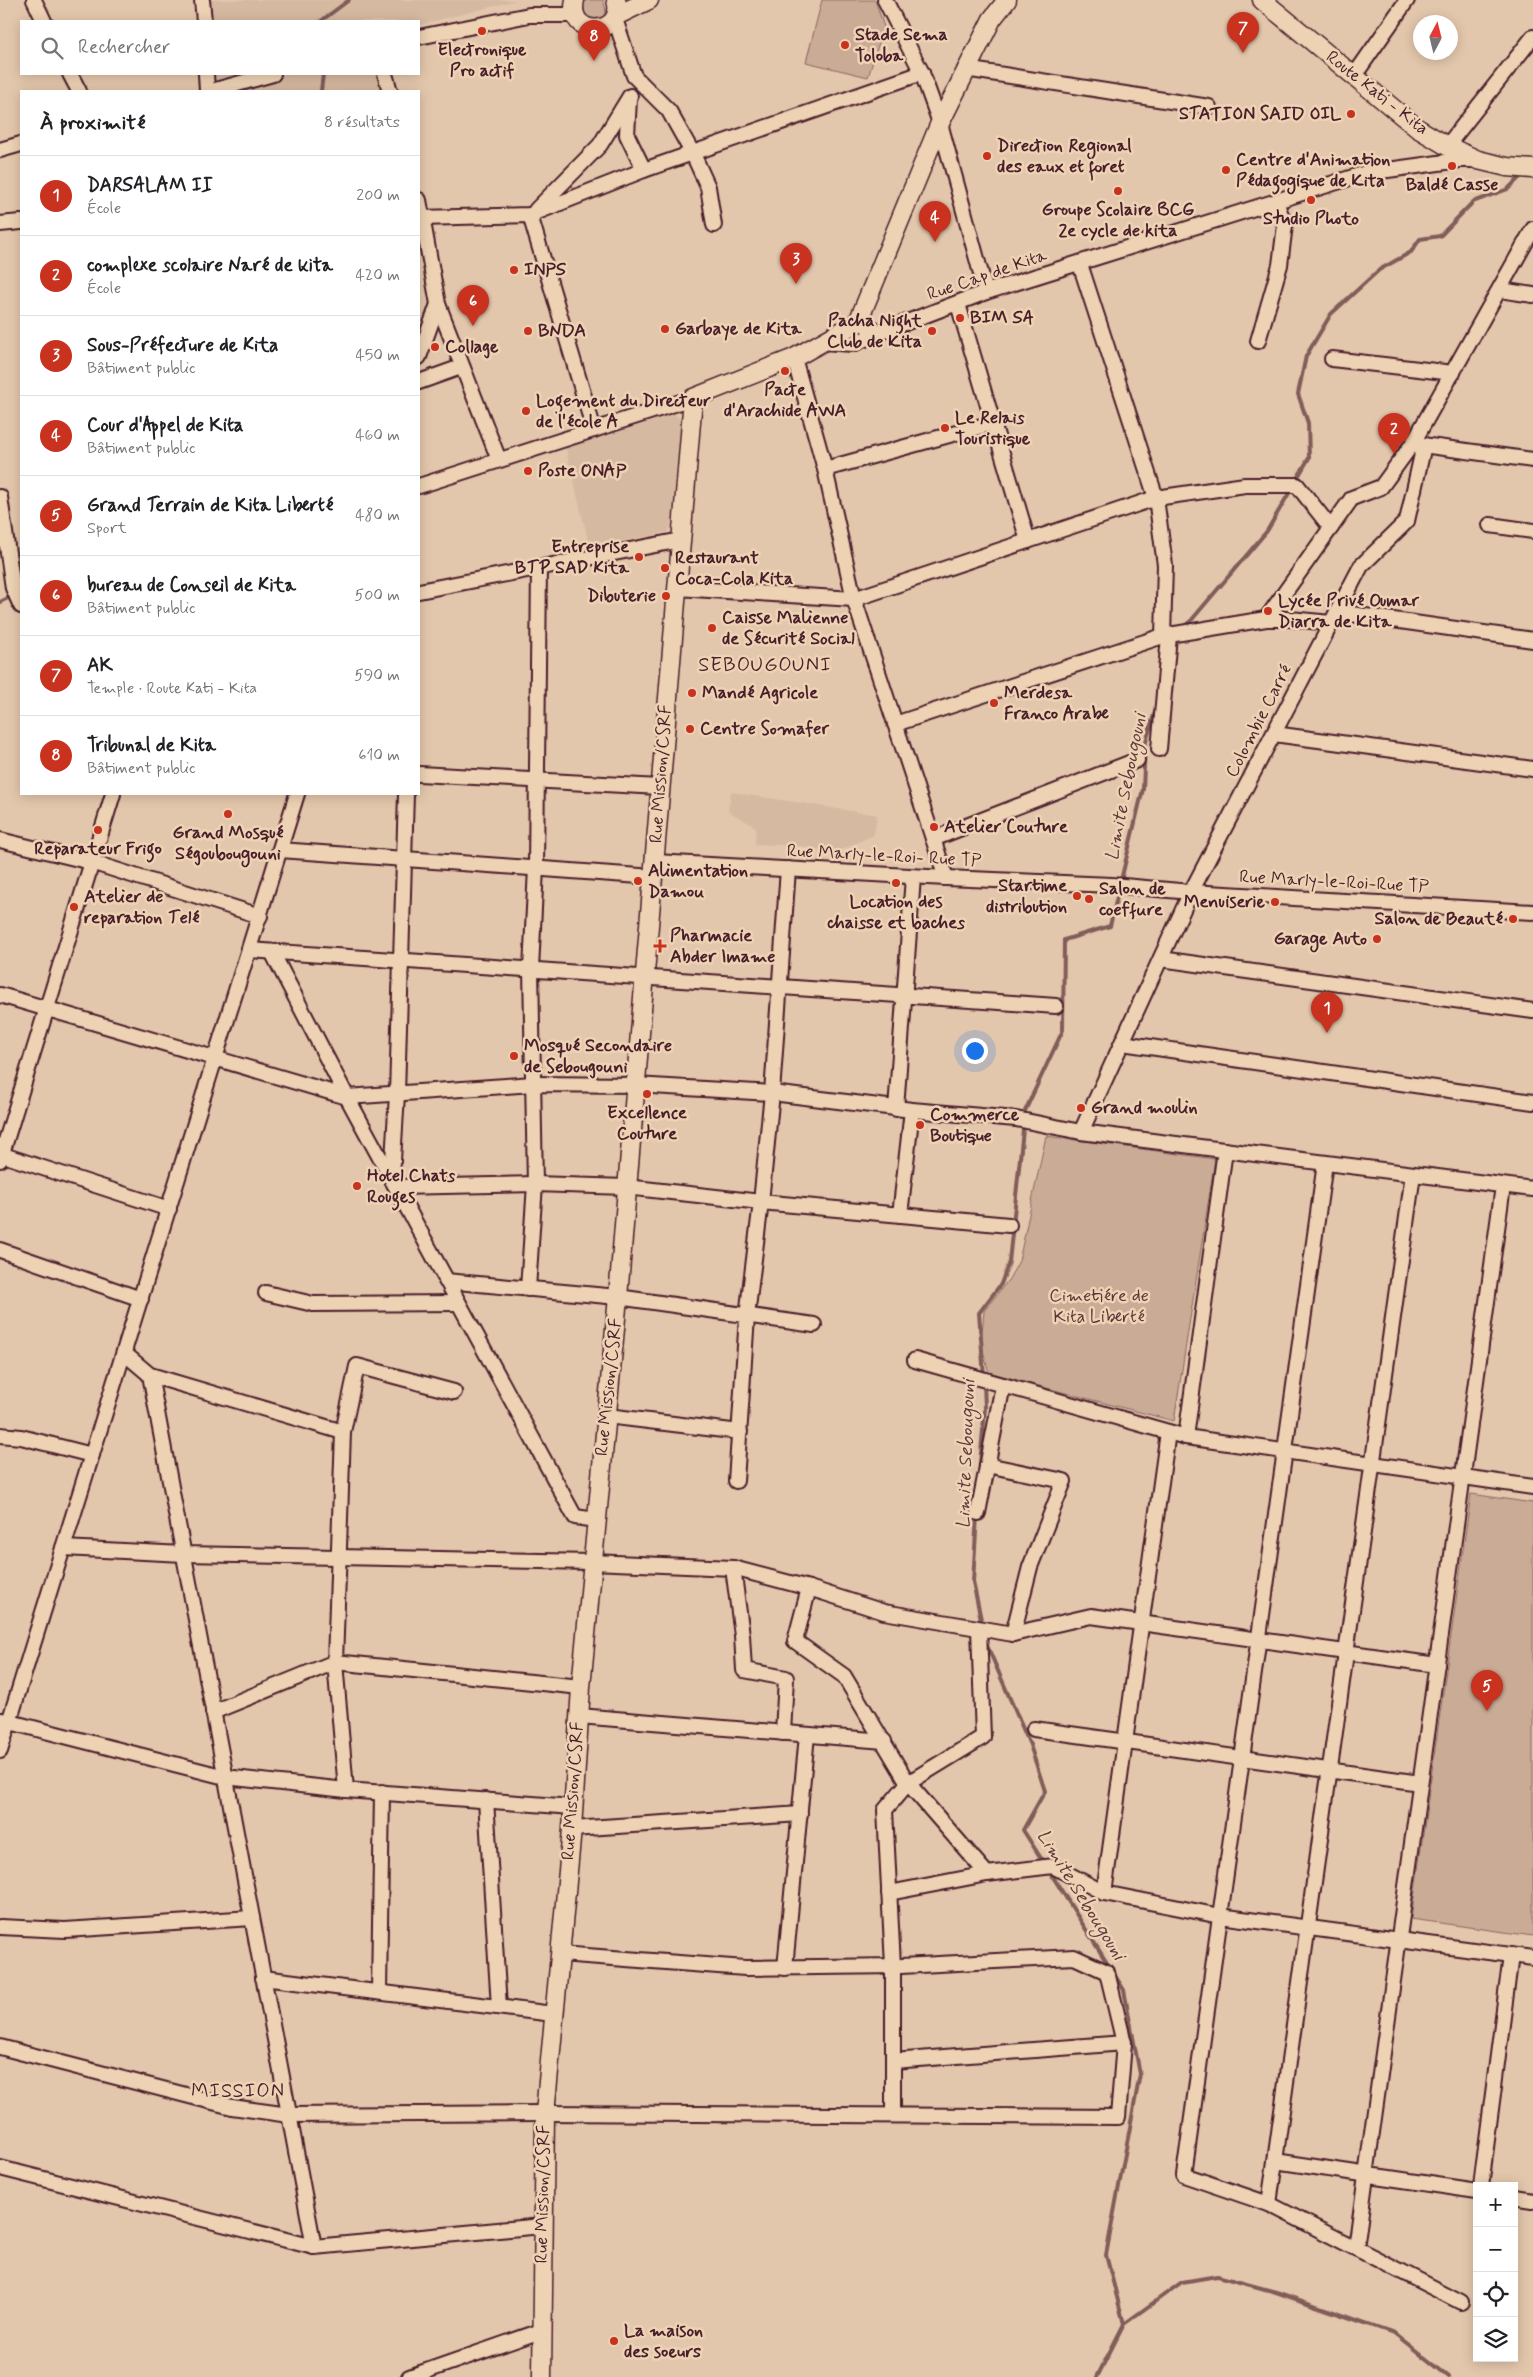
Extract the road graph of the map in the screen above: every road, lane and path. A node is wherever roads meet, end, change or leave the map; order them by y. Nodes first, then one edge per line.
1 (34, 0) edge
2 (202, 0) edge
3 (646, 0) edge
4 (885, 0) edge
5 (1007, 0) edge
6 (1262, 0) edge
7 (1407, 0) edge
8 (572, 6) edge
9 (616, 12) edge
10 (44, 20) edge
11 (204, 20) edge
12 (420, 37) edge
13 (1533, 37) edge
14 (965, 69) junction
15 (922, 73) junction
16 (71, 75) edge
17 (206, 75) edge
18 (269, 75) edge
19 (385, 75) edge
20 (634, 76) junction
21 (1354, 76) junction
22 (78, 90) edge
23 (207, 90) edge
24 (216, 90) edge
25 (390, 90) edge
26 (630, 96) junction
27 (1209, 108) dead end
28 (940, 123) junction
29 (20, 144) edge
30 (1447, 146) junction
31 (0, 150) edge
32 (693, 154) junction
33 (1478, 160) junction
34 (1533, 169) edge
35 (644, 170) junction
36 (1276, 202) junction
37 (530, 215) junction
38 (420, 218) edge
39 (20, 222) edge
40 (0, 224) edge
41 (714, 225) dead end
42 (1533, 230) edge
43 (1080, 264) junction
44 (1500, 290) junction
45 (986, 292) junction
46 (1533, 295) edge
47 (438, 304) junction
48 (958, 304) junction
49 (858, 322) junction
50 (881, 332) junction
51 (1258, 341) dead end
52 (822, 342) junction
53 (420, 354) edge
54 (794, 358) junction
55 (1332, 359) dead end
56 (461, 367) junction
57 (1452, 373) junction
58 (420, 382) edge
59 (693, 398) junction
60 (993, 423) junction
61 (594, 430) junction
62 (1418, 444) junction
63 (499, 460) junction
64 (1533, 460) edge
65 (825, 469) junction
66 (420, 486) edge
67 (0, 497) edge
68 (1156, 498) junction
69 (1490, 524) dead end
70 (1331, 528) junction
71 (1533, 531) edge
72 (681, 540) junction
73 (1028, 541) junction
74 (539, 568) junction
75 (677, 588) junction
76 (420, 591) edge
77 (854, 599) junction
78 (20, 604) edge
79 (1334, 618) junction
80 (1266, 619) junction
81 (1166, 636) junction
82 (1533, 640) edge
83 (896, 724) junction
84 (1274, 734) junction
85 (1159, 750) dead end
86 (1137, 760) dead end
87 (1533, 769) edge
88 (420, 774) edge
89 (537, 780) junction
90 (660, 787) junction
91 (112, 795) edge
92 (298, 795) edge
93 (406, 795) edge
94 (933, 839) junction
95 (0, 840) edge
96 (280, 850) junction
97 (403, 859) junction
98 (92, 862) junction
99 (536, 868) junction
100 (654, 869) junction
101 (788, 869) junction
102 (913, 877) junction
103 (946, 878) junction
104 (1134, 887) joint
105 (1191, 892) junction
106 (1533, 912) edge
107 (260, 916) junction
108 (249, 950) junction
109 (272, 952) junction
110 (1161, 959) junction
111 (400, 960) junction
112 (532, 969) junction
113 (644, 977) junction
114 (780, 986) junction
115 (0, 995) edge
116 (904, 995) junction
117 (1056, 1006) dead end
118 (46, 1009) junction
119 (1533, 1011) edge
120 (1122, 1043) junction
121 (215, 1058) junction
122 (533, 1084) junction
123 (635, 1085) junction
124 (772, 1093) junction
125 (397, 1094) junction
126 (347, 1097) junction
127 (1533, 1102) edge
128 (896, 1108) junction
129 (912, 1110) junction
130 (1082, 1132) junction
131 (1225, 1150) junction
132 (1, 1156) edge
133 (1325, 1163) junction
134 (1413, 1174) junction
135 (394, 1182) junction
136 (535, 1184) junction
137 (1503, 1186) junction
138 (626, 1187) junction
139 (1533, 1189) edge
140 (761, 1202) junction
141 (168, 1209) junction
142 (900, 1215) junction
143 (1009, 1225) dead end
144 (0, 1250) edge
145 (446, 1281) junction
146 (528, 1289) junction
147 (266, 1293) dead end
148 (618, 1297) junction
149 (140, 1299) junction
150 (458, 1303) junction
151 (747, 1316) junction
152 (814, 1325) dead end
153 (124, 1353) junction
154 (914, 1360) dead end
155 (150, 1375) junction
156 (1003, 1385) junction
157 (454, 1392) dead end
158 (607, 1416) junction
159 (343, 1432) junction
160 (740, 1432) junction
161 (1168, 1432) junction
162 (0, 1435) edge
163 (1186, 1437) junction
164 (1284, 1451) junction
165 (92, 1455) junction
166 (1372, 1464) junction
167 (987, 1465) junction
168 (1463, 1477) junction
169 (736, 1481) dead end
170 (1533, 1487) edge
171 (978, 1513) dead end
172 (596, 1520) junction
173 (63, 1548) junction
174 (184, 1554) junction
175 (339, 1556) junction
176 (592, 1562) junction
177 (733, 1568) junction
178 (809, 1588) junction
179 (1142, 1624) junction
180 (979, 1629) junction
181 (1013, 1634) junction
182 (1258, 1640) junction
183 (1346, 1652) junction
184 (335, 1662) junction
185 (1437, 1664) junction
186 (581, 1687) junction
187 (213, 1712) junction
188 (578, 1716) junction
189 (4, 1721) edge
190 (1034, 1729) dead end
191 (783, 1733) junction
192 (807, 1735) junction
193 (884, 1741) junction
194 (1125, 1742) junction
195 (0, 1751) edge
196 (1242, 1758) junction
197 (1330, 1770) junction
198 (225, 1777) junction
199 (908, 1783) junction
200 (1420, 1783) junction
201 (346, 1790) junction
202 (382, 1792) junction
203 (486, 1800) junction
204 (573, 1807) junction
205 (800, 1814) junction
206 (572, 1829) junction
207 (988, 1874) junction
208 (889, 1893) junction
209 (1104, 1893) junction
210 (1220, 1916) junction
211 (252, 1918) junction
212 (0, 1927) edge
213 (1308, 1928) junction
214 (1398, 1940) junction
215 (560, 1954) junction
216 (1511, 1955) junction
217 (1533, 1958) edge
218 (893, 1966) junction
219 (785, 1968) junction
220 (263, 1978) junction
221 (378, 1991) junction
222 (500, 2007) junction
223 (553, 2014) junction
224 (1124, 2043) junction
225 (0, 2047) edge
226 (893, 2061) junction
227 (545, 2113) junction
228 (893, 2114) junction
229 (289, 2115) junction
230 (1275, 2161) junction
231 (0, 2168) edge
232 (1366, 2175) junction
233 (1482, 2182) edge
234 (1473, 2190) edge
235 (1518, 2198) edge
236 (1533, 2200) edge
237 (1269, 2204) junction
238 (542, 2226) junction
239 (314, 2247) junction
240 (1356, 2248) junction
241 (1461, 2302) dead end
242 (541, 2331) junction
243 (409, 2377) edge
244 (542, 2377) edge

1 - 10 street
2 - 11 street
3 - 9 main road
4 - 15 street
5 - 14 main road
6 - 21 main road, Route Kati - Kita
7 - 21 street
8 - 9 main road
8 - 12 street
9 - 20 street
13 - 30 street
14 - 27 street
14 - 28 main road
15 - 28 street
15 - 32 street
16 - 22 street
17 - 23 street
18 - 24 street
19 - 25 street
20 - 26 street
20 - 32 street
21 - 30 main road, Route Kati - Kita
26 - 35 street
26 - 37 street
28 - 45 street
28 - 49 main road
29 - 31 street
30 - 33 main road, Route Kati - Kita
32 - 35 street
32 - 41 street
33 - 34 main road, Route Kati - Kita
33 - 36 street, Rue Cap de Kita
35 - 37 street
36 - 43 street, Rue Cap de Kita
36 - 51 street
37 - 38 street
37 - 61 street
38 - 47 street
39 - 40 street
42 - 44 street
43 - 45 street, Rue Cap de Kita
43 - 68 street
44 - 46 street
44 - 57 street
45 - 48 street, Rue Cap de Kita
47 - 53 street
47 - 56 street
48 - 50 street, Rue Cap de Kita
48 - 60 street
49 - 50 street
49 - 52 main road
50 - 52 street, Rue Cap de Kita
52 - 54 main road
54 - 59 main road
54 - 65 street
55 - 57 street
56 - 58 street
56 - 63 street
57 - 62 street
59 - 61 street
59 - 72 main road, Rue Mission/CSRF
60 - 65 street
60 - 73 street
61 - 63 street
62 - 64 street
62 - 70 street
62 - 79 street, Colombie Carré
63 - 66 street
65 - 77 street
67 - 78 street
68 - 70 street
68 - 73 street
68 - 81 street
69 - 71 street
70 - 80 street
72 - 74 street
72 - 75 main road, Rue Mission/CSRF
73 - 77 street
74 - 76 street
74 - 89 street
75 - 77 street
75 - 90 main road, Rue Mission/CSRF
77 - 83 street
79 - 80 street
79 - 82 street
79 - 84 street, Colombie Carré
80 - 81 street
81 - 83 street
81 - 85 street
83 - 94 street
84 - 87 street
84 - 105 street, Colombie Carré
86 - 94 street
88 - 89 street
89 - 90 street
89 - 99 street
90 - 100 main road, Rue Mission/CSRF
91 - 98 street
92 - 96 street
93 - 97 street
94 - 103 street
95 - 98 street
96 - 97 street, Rue Marly-le-Roi- Rue TP
96 - 107 street
97 - 99 street, Rue Marly-le-Roi- Rue TP
97 - 111 street
98 - 107 street
98 - 118 street
99 - 100 street, Rue Marly-le-Roi- Rue TP
99 - 112 street
100 - 101 street, Rue Marly-le-Roi- Rue TP
100 - 113 main road, Rue Mission/CSRF
101 - 102 street, Rue Marly-le-Roi- Rue TP
101 - 114 street
102 - 103 street, Rue Marly-le-Roi- Rue TP
102 - 116 street
103 - 104 street, Rue Marly-le-Roi- Rue TP
104 - 105 street, Rue Marly-le-Roi-Rue TP
105 - 106 street, Rue Marly-le-Roi-Rue TP
105 - 110 street, Colombie Carré
107 - 108 street
108 - 109 street
108 - 121 street
109 - 111 street
109 - 126 street
110 - 119 street
110 - 120 street, Colombie Carré
111 - 112 street
111 - 125 street
112 - 113 street
112 - 122 street
113 - 114 street
113 - 123 main road, Rue Mission/CSRF
114 - 116 street
114 - 124 street
115 - 118 street
116 - 117 street
116 - 128 street
118 - 121 street
118 - 132 street
120 - 127 street
120 - 130 street, Colombie Carré
121 - 126 street
121 - 141 street
122 - 123 street
122 - 125 street
122 - 136 street
123 - 124 street
123 - 138 main road, Rue Mission/CSRF
124 - 128 street
124 - 140 street
125 - 126 street
125 - 135 street
126 - 135 street
128 - 129 street
129 - 130 street
129 - 142 street
130 - 131 street
131 - 133 street
131 - 163 street
132 - 141 street
133 - 134 street
133 - 164 street
134 - 137 street
134 - 166 street
135 - 136 street
135 - 145 street
136 - 138 street
136 - 146 street
137 - 139 street
137 - 168 street
138 - 140 street
138 - 148 main road, Rue Mission/CSRF
140 - 142 street
140 - 151 street
141 - 149 street
142 - 143 street
144 - 149 street
145 - 146 street
145 - 150 street
146 - 148 street
147 - 150 street
148 - 151 street
148 - 158 main road, Rue Mission/CSRF
149 - 153 street
150 - 172 street
151 - 152 street
151 - 160 street
153 - 155 street
153 - 165 street
154 - 156 street
155 - 159 street
155 - 174 street
156 - 161 street
156 - 167 street
157 - 159 street
158 - 160 street
158 - 172 main road, Rue Mission/CSRF
159 - 175 street
160 - 169 street
161 - 163 street
161 - 179 street
162 - 165 street
163 - 164 street
164 - 166 street
164 - 182 street
165 - 173 street
166 - 168 street
166 - 183 street
167 - 171 street
167 - 181 street
168 - 170 street
168 - 185 street
172 - 176 main road, Rue Mission/CSRF
173 - 174 street
173 - 189 street
174 - 175 street
174 - 187 street
175 - 176 street
175 - 184 street
176 - 177 street
176 - 186 main road, Rue Mission/CSRF
177 - 178 street
177 - 191 street
178 - 180 street
178 - 193 street
179 - 181 street
179 - 182 street
179 - 194 street
180 - 181 street
180 - 199 street
182 - 183 street
182 - 196 street
183 - 185 street
183 - 197 street
184 - 186 street
184 - 187 street
184 - 201 street
185 - 200 street
186 - 188 main road, Rue Mission/CSRF
187 - 198 street
188 - 191 street
188 - 204 main road, Rue Mission/CSRF
189 - 195 street
189 - 198 street
190 - 194 street
191 - 192 street
192 - 193 street
192 - 205 street
193 - 199 street
194 - 196 street
194 - 209 street
196 - 197 street
196 - 210 street
197 - 200 street
197 - 213 street
198 - 201 street
198 - 211 street
199 - 207 street
199 - 208 street
200 - 214 street
201 - 202 street
202 - 203 street
202 - 221 street
203 - 204 street
203 - 222 street
204 - 206 main road, Rue Mission/CSRF
205 - 206 street
205 - 219 street
206 - 215 main road, Rue Mission/CSRF
207 - 208 street
207 - 209 street
208 - 218 street
209 - 210 street
210 - 213 street
210 - 237 street
211 - 212 street
211 - 220 street
213 - 214 street
213 - 230 street
214 - 216 street
214 - 232 street
215 - 219 street
215 - 223 main road, Rue Mission/CSRF
216 - 217 street
216 - 233 street
218 - 219 street
218 - 224 street
218 - 226 street
220 - 221 street
220 - 229 street
221 - 222 street
222 - 223 street
223 - 227 main road, Rue Mission/CSRF
224 - 226 street
224 - 228 street
225 - 229 street
226 - 228 street
227 - 228 street
227 - 229 street
227 - 238 main road, Rue Mission/CSRF
229 - 239 street
230 - 232 street
230 - 237 street
231 - 239 street
232 - 234 street
232 - 240 street
235 - 236 street
237 - 240 street
238 - 239 street
238 - 242 main road, Rue Mission/CSRF
240 - 241 street
242 - 243 street
242 - 244 main road, Rue Mission/CSRF

